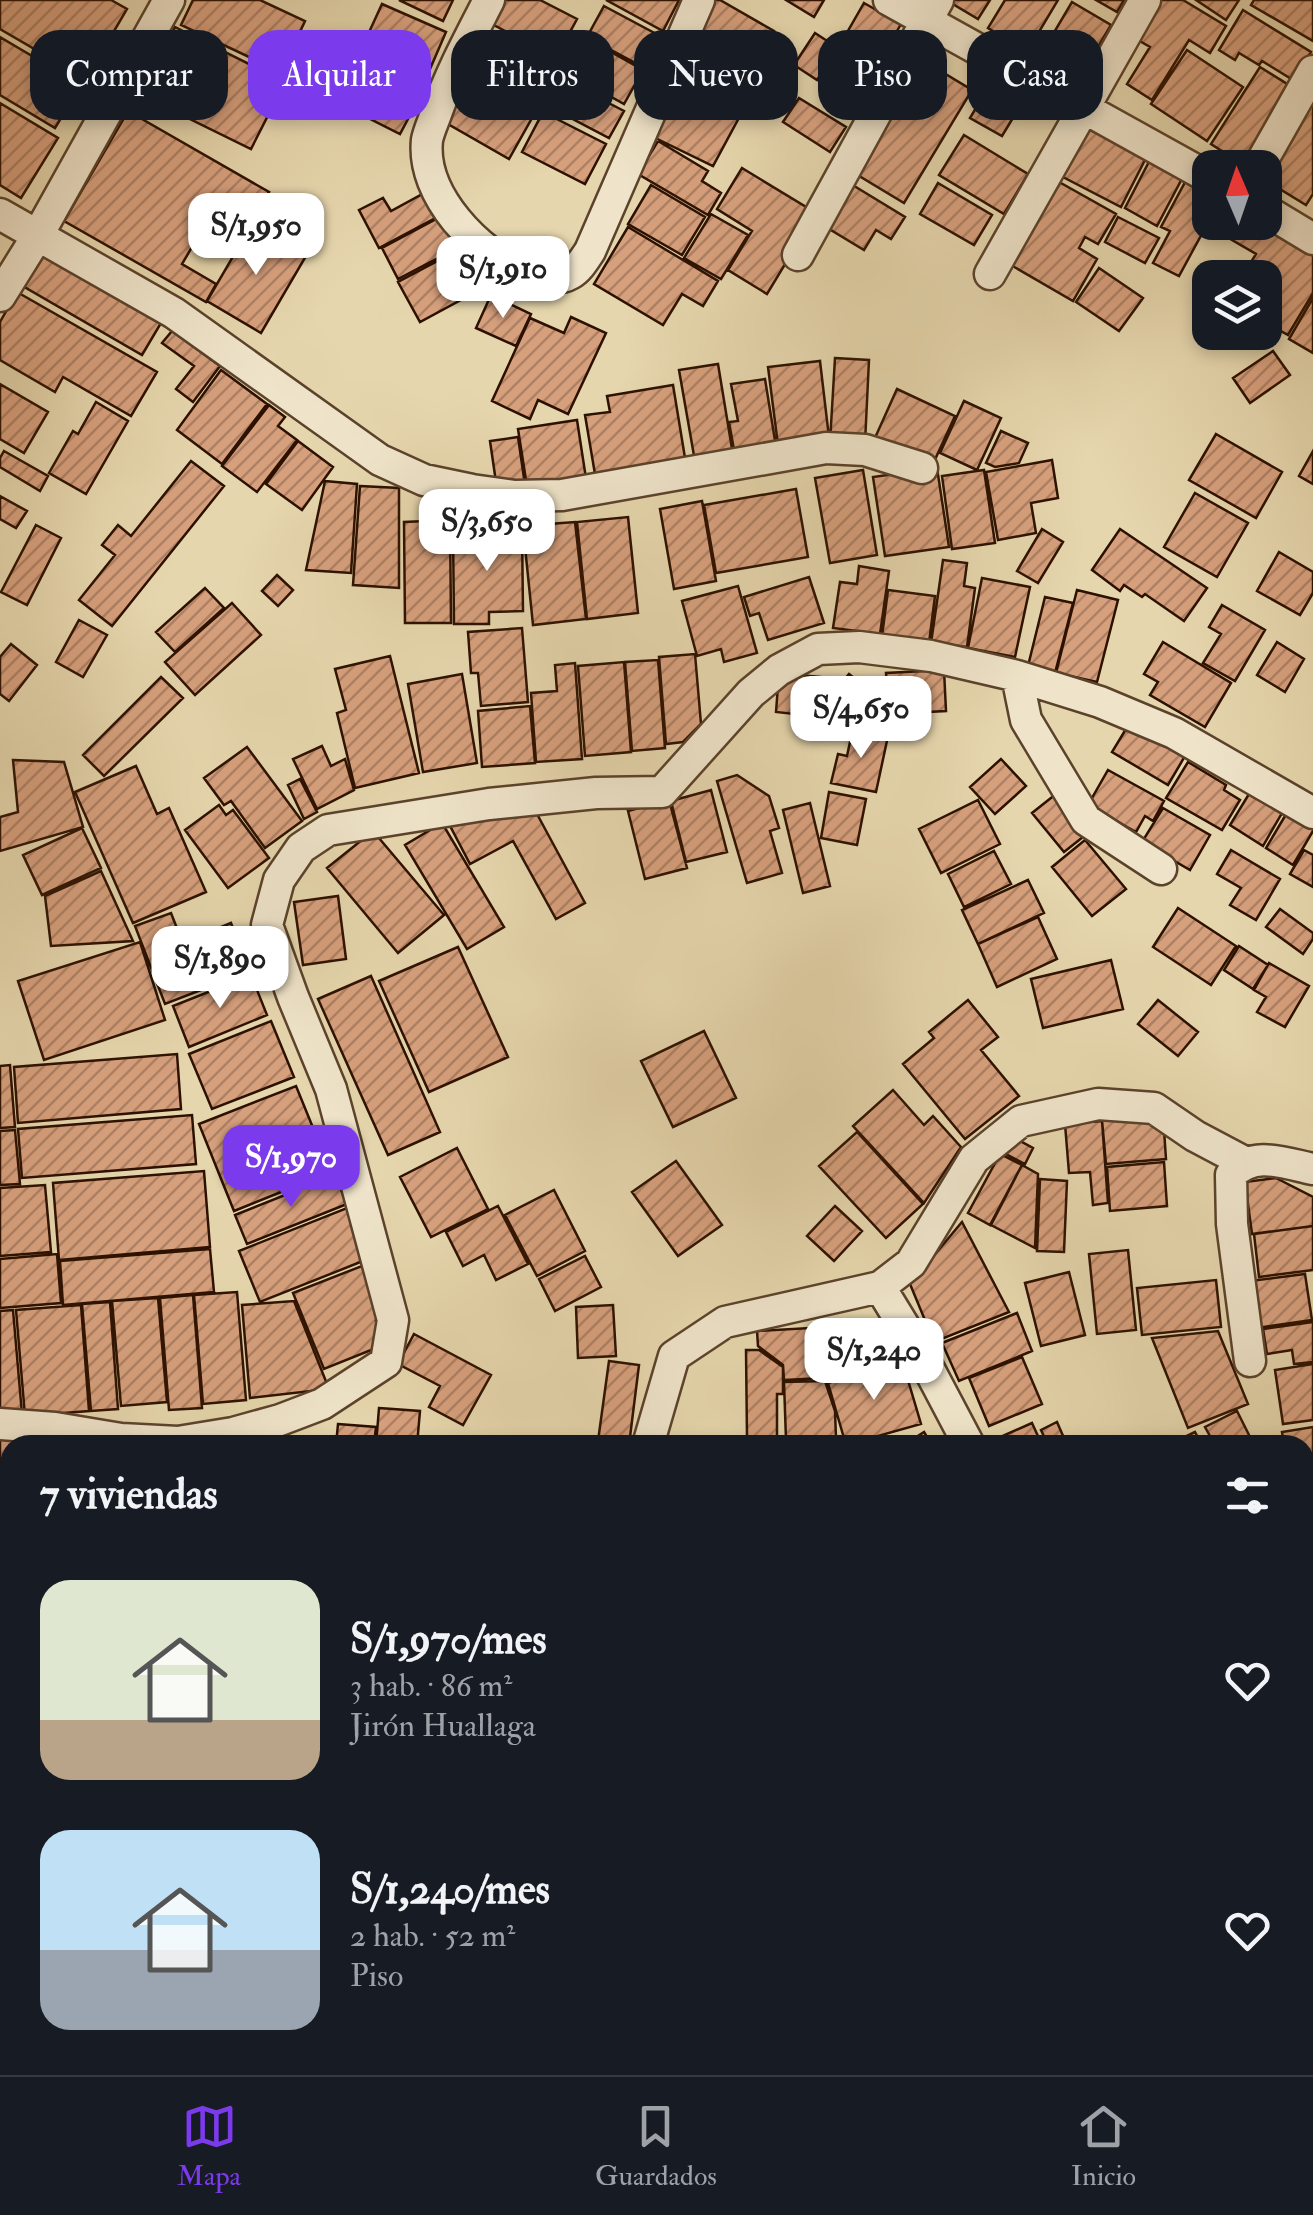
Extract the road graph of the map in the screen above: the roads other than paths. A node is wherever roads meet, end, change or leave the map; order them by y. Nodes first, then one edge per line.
1 (169, 0) edge
2 (489, 0) edge
3 (699, 0) edge
4 (889, 0) edge
5 (1144, 0) edge
6 (932, 11) edge
7 (967, 34) edge
8 (1103, 71) edge
9 (1313, 71) edge
10 (1103, 119) edge
11 (1075, 120) edge
12 (1268, 150) edge
13 (1192, 168) edge
14 (0, 214) edge
15 (1282, 220) edge
16 (38, 235) junction
17 (1313, 239) edge
18 (798, 255) dead end
19 (990, 274) dead end
20 (0, 296) edge
21 (922, 468) dead end
22 (1017, 676) junction
23 (1313, 813) edge
24 (1161, 868) dead end
25 (1246, 1163) junction
26 (1313, 1169) edge
27 (880, 1287) junction
28 (1250, 1361) dead end
29 (0, 1424) edge
30 (101, 1435) edge
31 (226, 1435) edge
32 (651, 1435) edge
33 (964, 1435) edge

1 - 16 street
2 - 3 street
4 - 6 street
5 - 8 street
6 - 7 street
6 - 18 street
9 - 12 street
10 - 13 street
11 - 19 street
14 - 16 street
15 - 17 street
16 - 20 street
16 - 21 street
22 - 23 street
22 - 24 street
22 - 31 street
25 - 26 street
25 - 27 street
25 - 28 street
27 - 32 street
27 - 33 street
29 - 30 street

